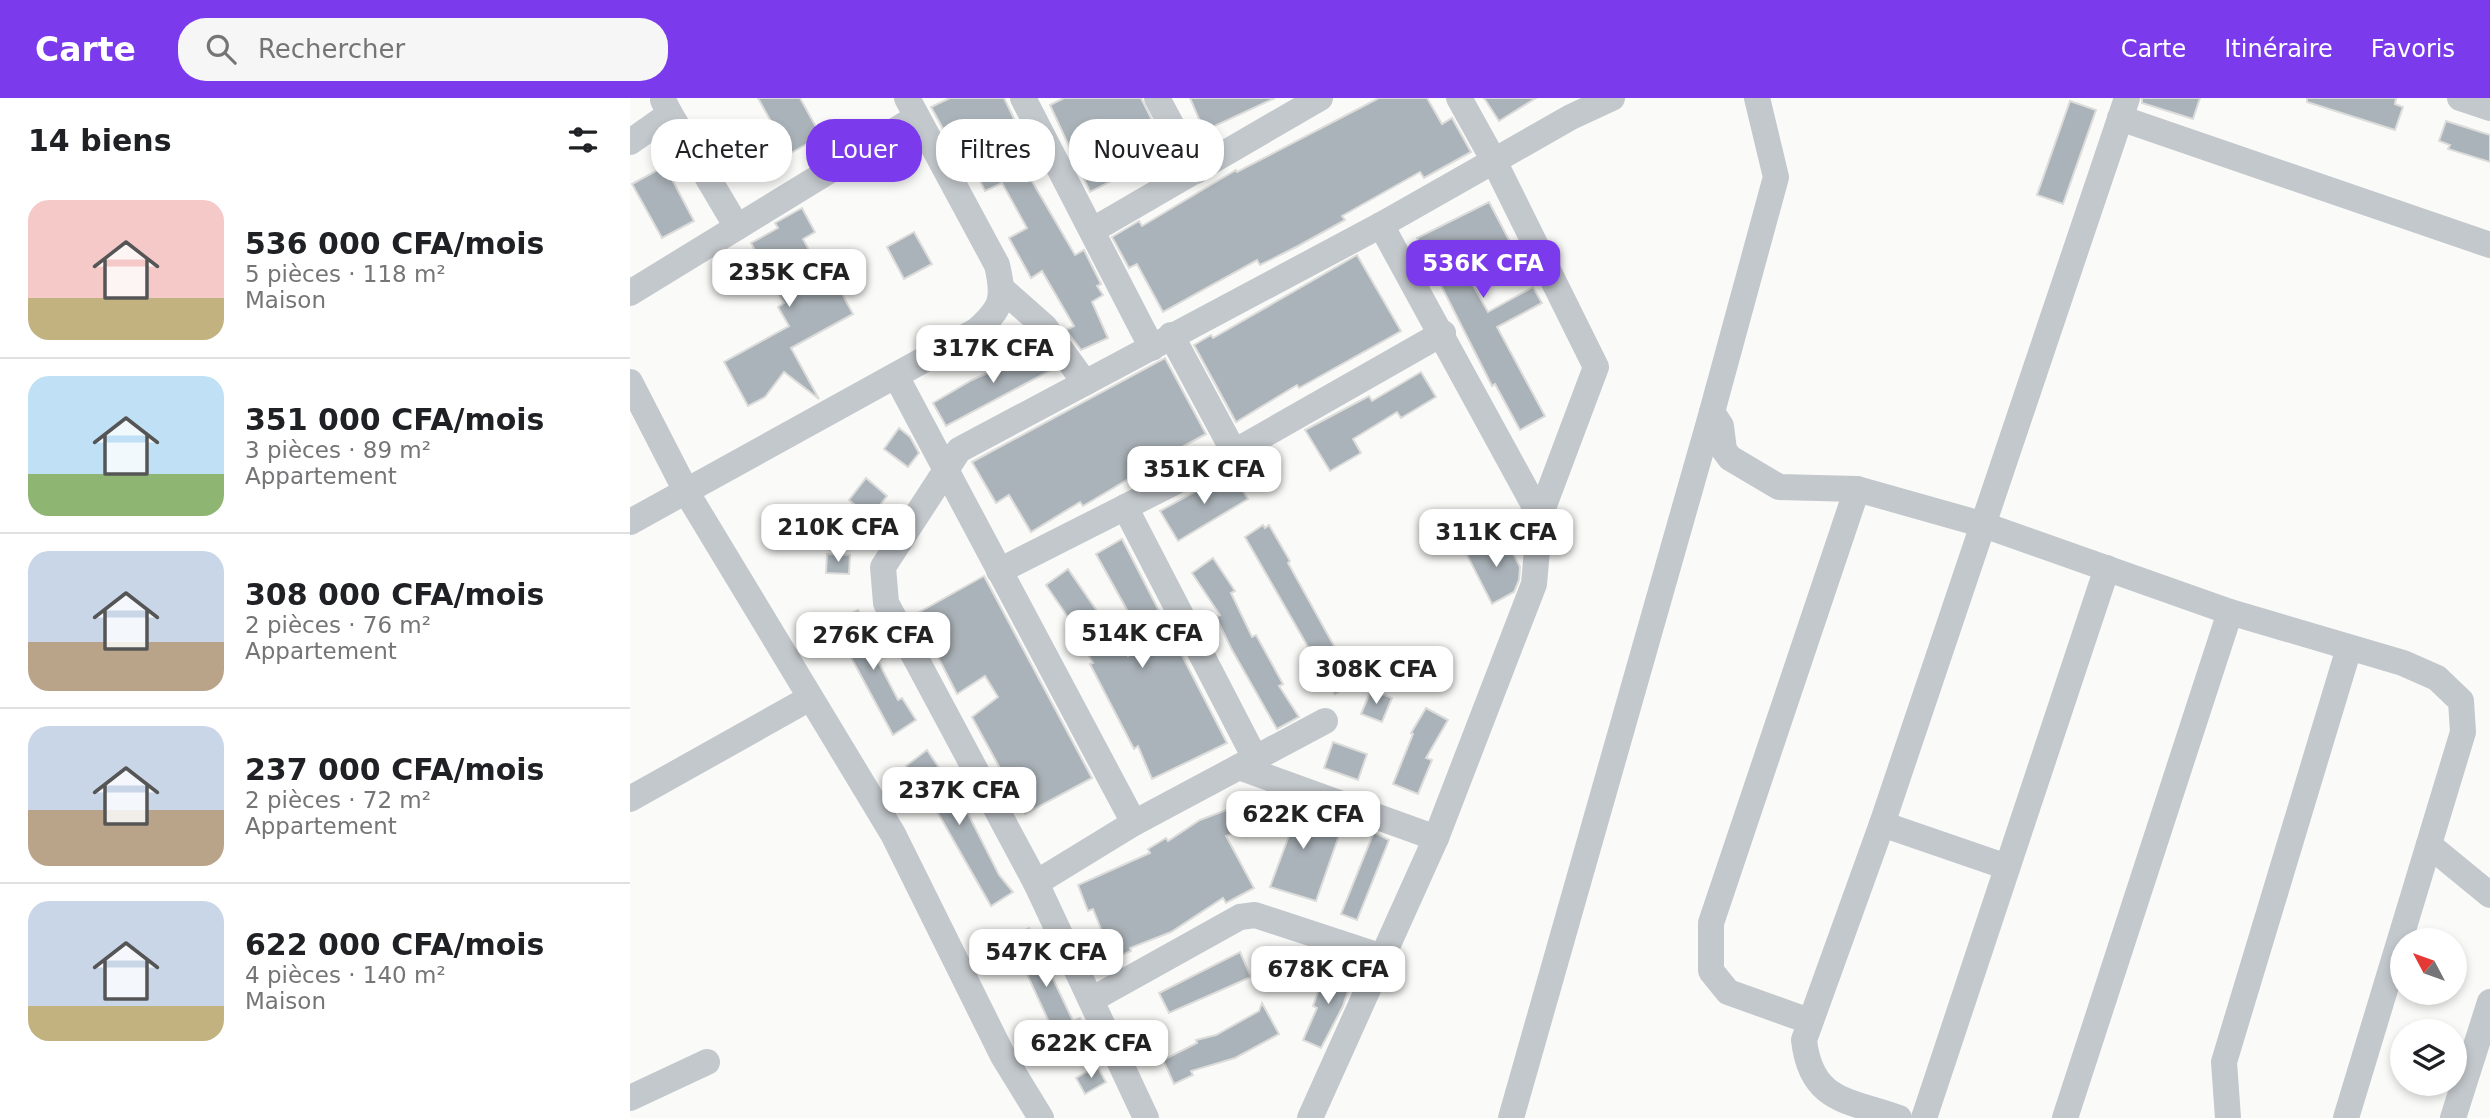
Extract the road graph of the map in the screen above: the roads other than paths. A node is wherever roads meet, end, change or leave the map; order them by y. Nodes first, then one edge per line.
1 (1023, 98) edge
2 (1157, 98) edge
3 (1320, 98) edge
4 (1459, 98) edge
5 (1611, 98) edge
6 (1757, 98) edge
7 (2460, 98) edge
8 (666, 106) edge
9 (912, 108) edge
10 (2124, 108) edge
11 (2490, 108) edge
12 (1168, 119) edge
13 (630, 142) edge
14 (1224, 155) edge
15 (1494, 161) junction
16 (1177, 182) edge
17 (1381, 225) junction
18 (737, 227) junction
19 (1093, 230) junction
20 (2490, 245) edge
21 (1002, 289) junction
22 (630, 293) edge
23 (1443, 333) junction
24 (1161, 341) junction
25 (896, 376) junction
26 (630, 382) edge
27 (1085, 383) junction
28 (1712, 412) junction
29 (1234, 452) junction
30 (943, 470) junction
31 (1857, 489) junction
32 (687, 493) junction
33 (1125, 507) junction
34 (1540, 516) junction
35 (630, 522) edge
36 (1981, 524) junction
37 (2108, 568) junction
38 (999, 571) junction
39 (2230, 612) junction
40 (2349, 648) junction
41 (810, 698) junction
42 (1325, 721) dead end
43 (1247, 763) junction
44 (630, 799) edge
45 (1134, 823) junction
46 (1882, 824) junction
47 (1437, 838) junction
48 (2429, 845) junction
49 (2007, 867) junction
50 (1036, 883) junction
51 (2490, 895) edge
52 (1382, 957) junction
53 (1091, 1000) junction
54 (2490, 1002) edge
55 (1809, 1021) junction
56 (707, 1062) dead end
57 (630, 1098) edge
58 (1041, 1118) edge
59 (1146, 1118) edge
60 (1310, 1118) edge
61 (1511, 1118) edge
62 (1899, 1118) edge
63 (1924, 1118) edge
64 (2065, 1118) edge
65 (2228, 1118) edge
66 (2346, 1118) edge
67 (2454, 1118) edge

1 - 19 street
2 - 12 street
3 - 14 street
4 - 15 street
5 - 15 street
6 - 28 street
7 - 11 street
8 - 13 street
8 - 18 street
9 - 18 street
9 - 21 street
10 - 20 street
10 - 36 street
15 - 17 street
15 - 34 street
16 - 19 street
17 - 23 street
17 - 24 street
18 - 22 street
19 - 24 street
21 - 25 street
21 - 27 street
23 - 29 street
23 - 34 street
24 - 27 street
24 - 29 street
25 - 30 street
25 - 32 street
26 - 32 street
27 - 30 street
28 - 31 street
28 - 61 street
29 - 33 street
30 - 38 street
30 - 50 street
31 - 36 street
31 - 55 street
32 - 35 street
32 - 41 street
33 - 38 street
33 - 43 street
34 - 47 street
36 - 37 street
36 - 46 street
37 - 39 street
37 - 49 street
38 - 45 street
39 - 40 street
39 - 64 street
40 - 48 street
40 - 65 street
41 - 44 street
41 - 58 street
42 - 43 street
43 - 45 street
43 - 47 street
45 - 50 street
46 - 49 street
46 - 55 street
47 - 52 street
48 - 51 street
48 - 66 street
49 - 63 street
50 - 53 street
52 - 53 street
52 - 60 street
53 - 59 street
54 - 67 street
55 - 62 street
56 - 57 street

